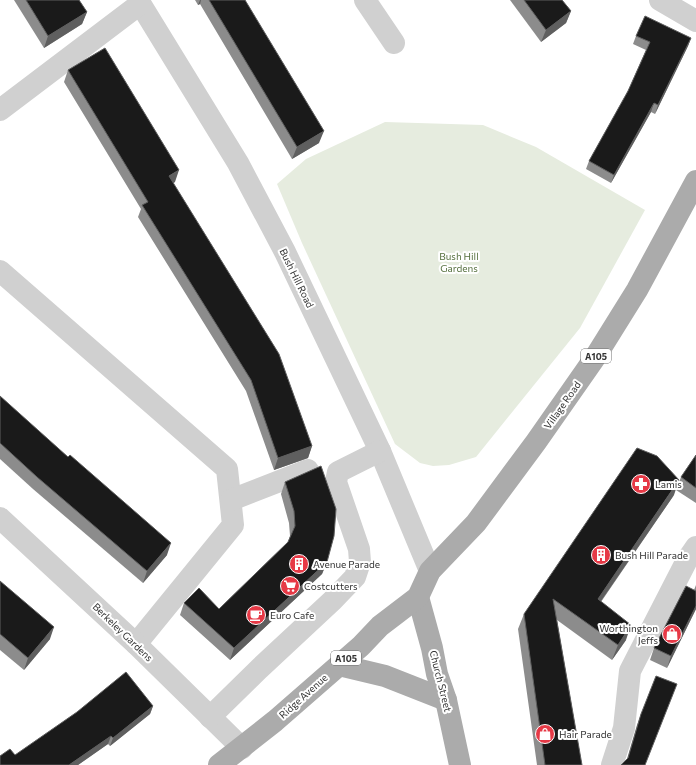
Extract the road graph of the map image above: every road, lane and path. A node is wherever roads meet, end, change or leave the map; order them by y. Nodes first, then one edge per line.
1 (365, 0) edge
2 (660, 0) edge
3 (139, 2) edge
4 (696, 21) edge
5 (394, 43) dead end
6 (0, 110) edge
7 (696, 181) edge
8 (0, 270) edge
9 (380, 451) junction
10 (308, 470) edge
11 (231, 500) junction
12 (0, 518) edge
13 (696, 548) edge
14 (430, 571) junction
15 (418, 597) junction
16 (136, 644) junction
17 (339, 665) junction
18 (446, 700) junction
19 (210, 717) junction
20 (242, 748) junction
21 (219, 765) edge
22 (460, 765) edge
23 (612, 765) edge

1 - 5 street
2 - 4 street
3 - 6 street
3 - 9 street, Bush Hill Road
7 - 14 main road, Village Road / A105
8 - 11 street
9 - 14 street, Bush Hill Road
9 - 19 street
10 - 11 street
11 - 16 street
12 - 16 street, Berkeley Gardens
13 - 23 street
14 - 15 main road, Ridge Avenue / A105
15 - 17 main road, Ridge Avenue / A105
15 - 18 main road, Church Street
16 - 19 street, Berkeley Gardens
17 - 18 main road
17 - 20 main road, Ridge Avenue / A105
18 - 22 main road, Church Street
19 - 20 street, Berkeley Gardens
20 - 21 main road, Ridge Avenue / A105

